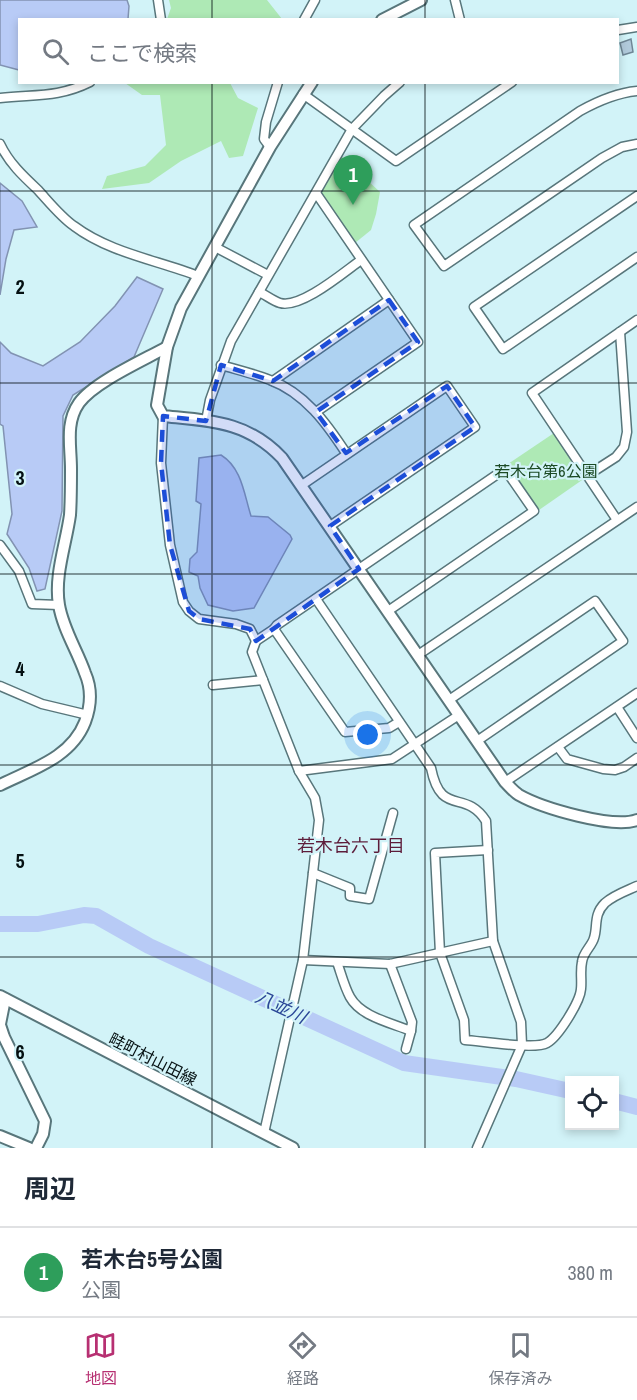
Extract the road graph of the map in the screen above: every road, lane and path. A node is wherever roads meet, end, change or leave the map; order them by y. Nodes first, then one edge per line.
1 (158, 0) edge
2 (315, 0) edge
3 (421, 0) edge
4 (455, 0) edge
5 (161, 18) edge
6 (305, 18) edge
7 (386, 18) edge
8 (460, 18) edge
9 (637, 27) edge
10 (619, 30) edge
11 (86, 84) edge
12 (277, 84) edge
13 (310, 84) edge
14 (398, 84) edge
15 (509, 84) edge
16 (637, 91) edge
17 (303, 94) junction
18 (0, 98) edge
19 (352, 129) junction
20 (0, 144) edge
21 (637, 144) edge
22 (270, 147) junction
23 (316, 193) junction
24 (637, 196) edge
25 (215, 247) junction
26 (637, 257) edge
27 (361, 260) junction
28 (268, 275) junction
29 (198, 276) junction
30 (259, 292) junction
31 (389, 300) junction
32 (637, 320) edge
33 (620, 332) junction
34 (167, 347) junction
35 (222, 365) junction
36 (273, 381) junction
37 (316, 412) junction
38 (163, 416) junction
39 (206, 421) junction
40 (346, 453) junction
41 (588, 475) junction
42 (302, 484) junction
43 (637, 507) edge
44 (617, 520) junction
45 (330, 526) junction
46 (0, 545) edge
47 (359, 569) junction
48 (316, 599) junction
49 (59, 605) junction
50 (388, 611) junction
51 (274, 629) junction
52 (256, 641) junction
53 (418, 655) junction
54 (262, 680) junction
55 (213, 685) dead end
56 (0, 686) edge
57 (637, 693) edge
58 (449, 700) junction
59 (617, 707) junction
60 (88, 715) junction
61 (459, 715) junction
62 (399, 722) junction
63 (637, 738) edge
64 (477, 741) junction
65 (415, 746) junction
66 (558, 747) junction
67 (637, 758) edge
68 (299, 771) junction
69 (506, 782) junction
70 (0, 785) edge
71 (393, 813) dead end
72 (637, 820) edge
73 (488, 850) junction
74 (313, 873) junction
75 (637, 886) edge
76 (493, 941) junction
77 (440, 953) junction
78 (303, 960) junction
79 (337, 962) junction
80 (390, 964) junction
81 (3, 998) edge
82 (0, 1024) edge
83 (411, 1031) junction
84 (522, 1045) junction
85 (406, 1049) dead end
86 (264, 1133) junction
87 (0, 1136) edge
88 (29, 1148) edge
89 (36, 1148) edge
90 (293, 1148) edge
91 (477, 1148) edge

1 - 5 street
2 - 6 street
3 - 7 street
4 - 8 street
9 - 10 street
11 - 18 street
12 - 22 street
13 - 17 street
14 - 19 street
15 - 19 street
16 - 21 street
17 - 19 street
17 - 22 street
19 - 23 street
20 - 29 street
22 - 25 street
23 - 27 street
23 - 28 street
24 - 26 street
25 - 28 street
25 - 29 street
27 - 30 street
27 - 31 street
28 - 30 street
29 - 34 street
30 - 35 street
31 - 36 street
31 - 37 street
32 - 33 street
33 - 41 street
33 - 41 street
34 - 38 street
34 - 49 street
35 - 36 street
35 - 39 street
36 - 37 street
37 - 40 street
38 - 39 street
38 - 52 street
39 - 42 street
40 - 42 street
40 - 45 street
41 - 44 street
42 - 45 street
43 - 44 street
44 - 53 street
45 - 47 street
46 - 49 street
47 - 48 street
47 - 50 street
47 - 50 street
48 - 51 street
48 - 62 street
49 - 60 street
50 - 53 street
51 - 52 street
51 - 62 street
52 - 54 street
53 - 58 street
54 - 55 street
54 - 68 street
56 - 60 street
57 - 59 street
58 - 61 street
58 - 64 street
59 - 63 street
59 - 66 street
60 - 70 street
61 - 64 street
61 - 65 street
62 - 65 street
64 - 69 street
65 - 68 street
65 - 73 street
66 - 67 street
66 - 69 street
68 - 74 street
69 - 72 street
71 - 74 street
73 - 76 street
73 - 77 street
74 - 78 street
75 - 84 street
76 - 77 street
76 - 84 street
77 - 80 street
77 - 84 street
78 - 79 street
78 - 86 street
79 - 80 street
79 - 83 street
80 - 83 street
81 - 82 street
81 - 86 street, 畦町村山田線
82 - 89 street
83 - 85 street
84 - 91 street
86 - 90 street, 畦町村山田線
87 - 88 street

